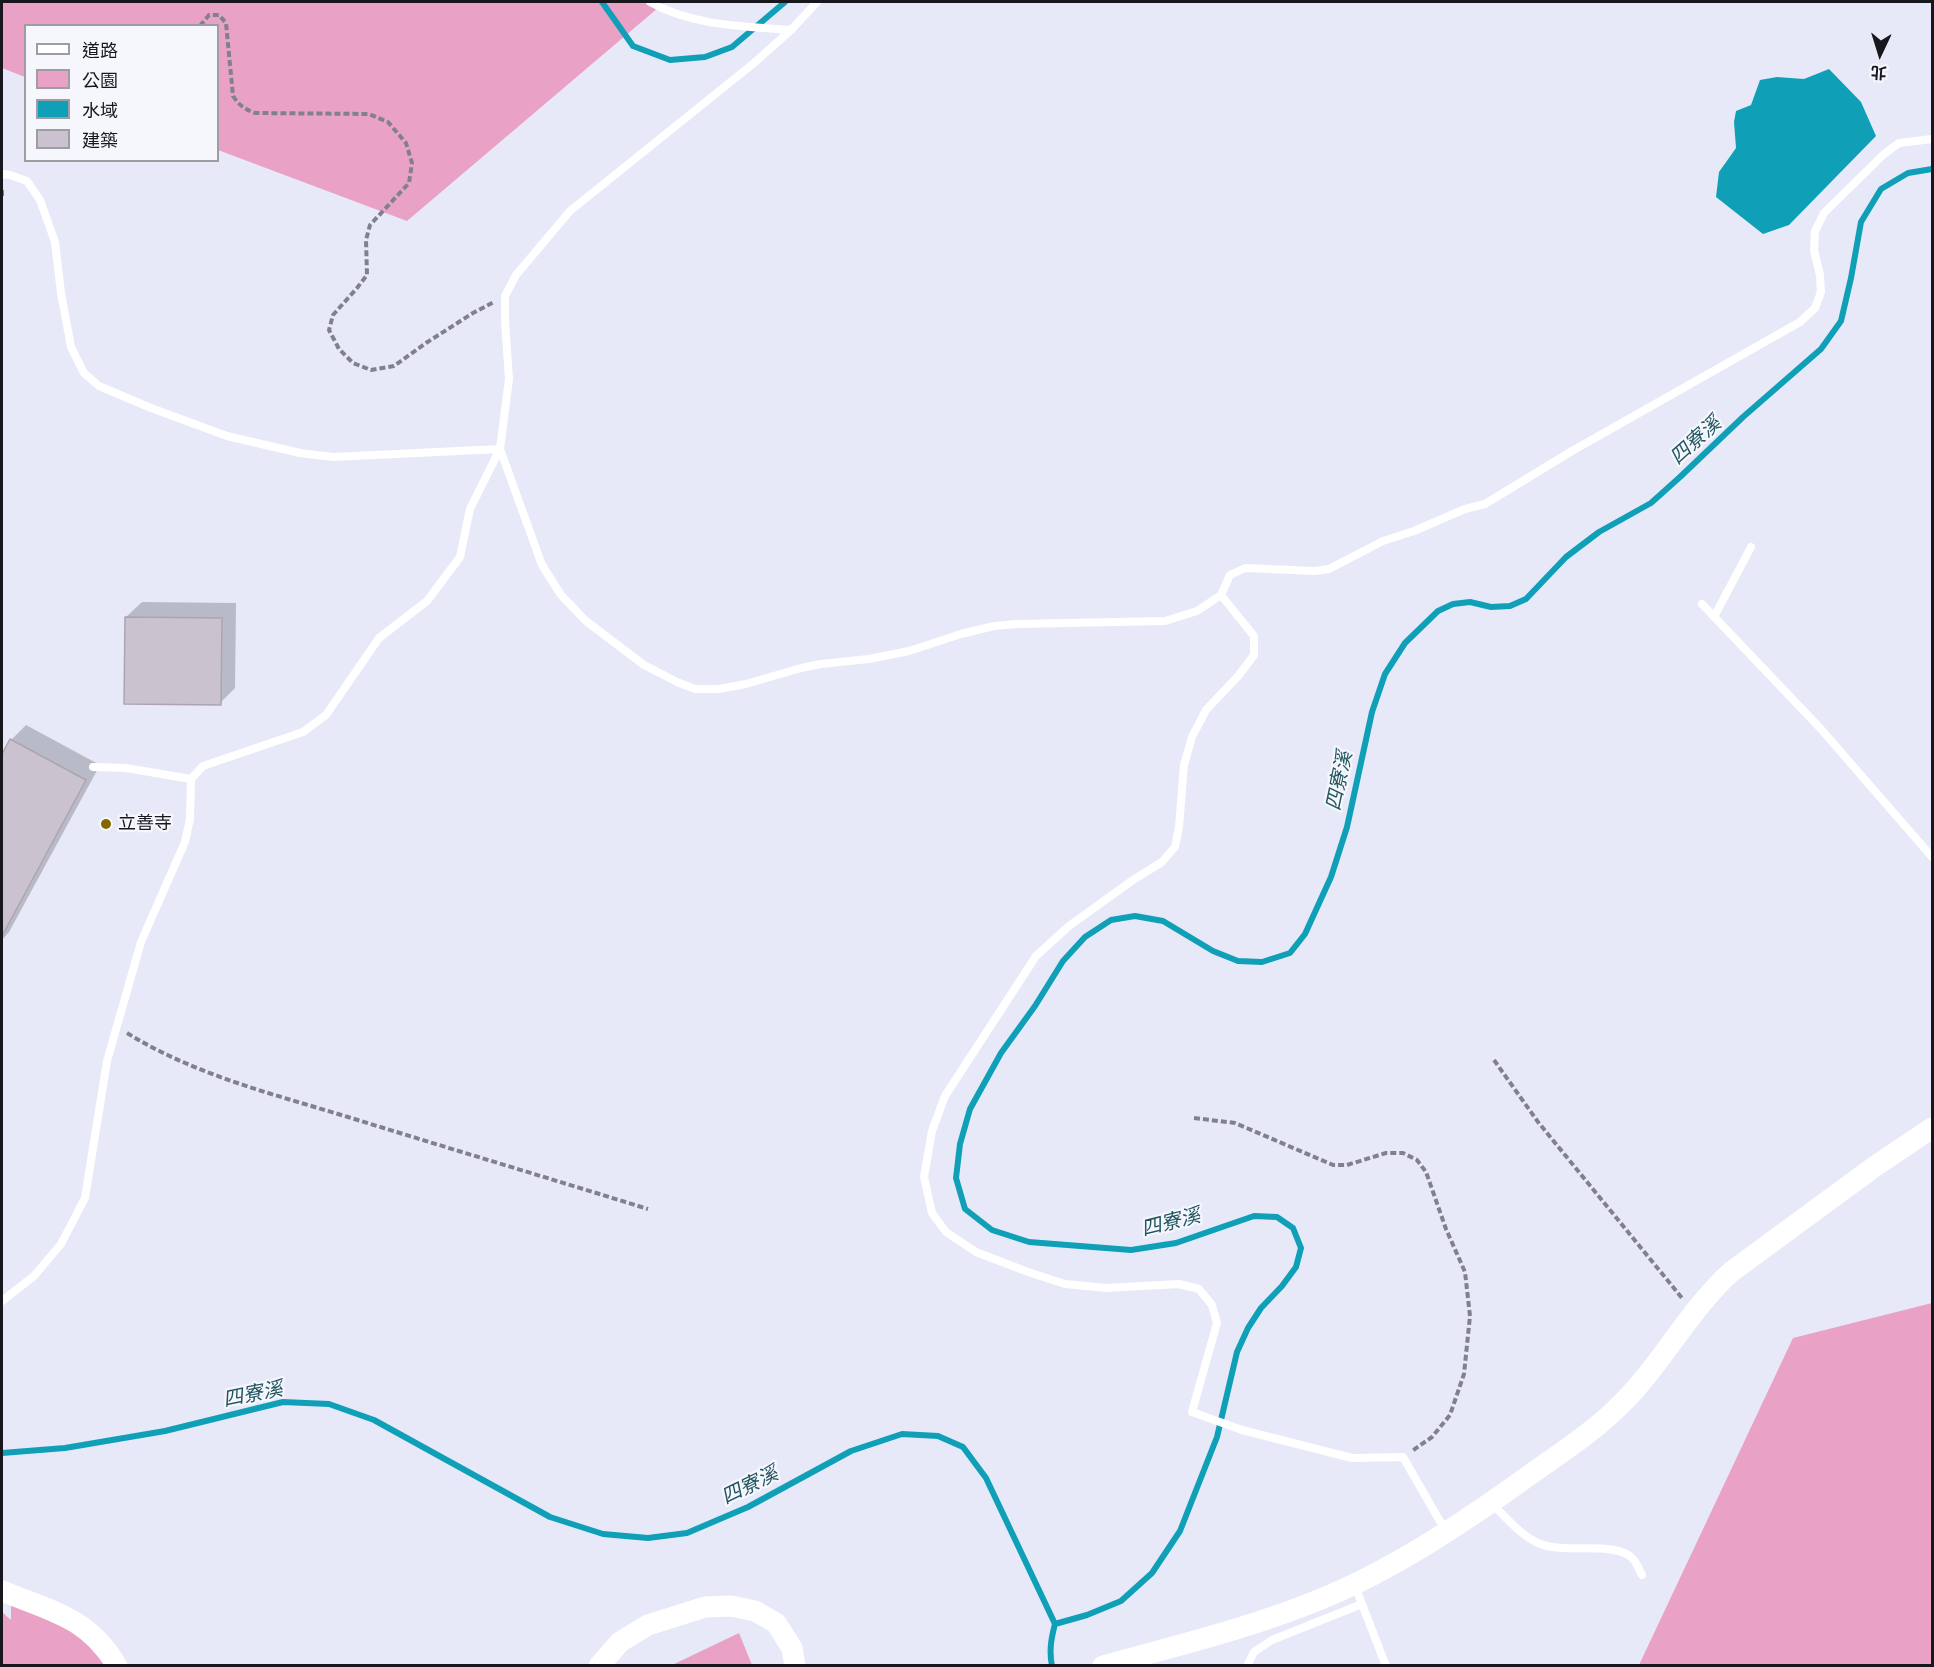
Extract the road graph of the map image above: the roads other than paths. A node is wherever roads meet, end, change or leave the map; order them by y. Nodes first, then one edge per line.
1 (650, 2) edge
2 (817, 2) edge
3 (791, 30) junction
4 (1932, 139) edge
5 (2, 174) edge
6 (500, 449) junction
7 (1751, 547) dead end
8 (1221, 595) junction
9 (1702, 604) dead end
10 (1714, 617) junction
11 (93, 767) dead end
12 (191, 779) junction
13 (1932, 857) edge
14 (1932, 1128) edge
15 (2, 1301) edge
16 (1491, 1503) junction
17 (1446, 1531) junction
18 (1642, 1575) dead end
19 (1354, 1584) junction
20 (2, 1591) edge
21 (1362, 1604) junction
22 (117, 1665) edge
23 (599, 1665) edge
24 (795, 1665) edge
25 (1103, 1665) edge
26 (1247, 1665) edge
27 (1386, 1665) edge

1 - 3 lane
2 - 3 lane
3 - 6 lane
4 - 8 lane
5 - 6 lane
6 - 8 lane
6 - 12 lane
7 - 10 lane
8 - 17 lane
9 - 10 lane
10 - 13 lane
11 - 12 lane
12 - 15 lane
14 - 16 street
16 - 17 street
16 - 18 lane
17 - 19 street
19 - 21 lane
19 - 25 street
20 - 22 street
21 - 26 lane
21 - 27 lane
23 - 24 street

